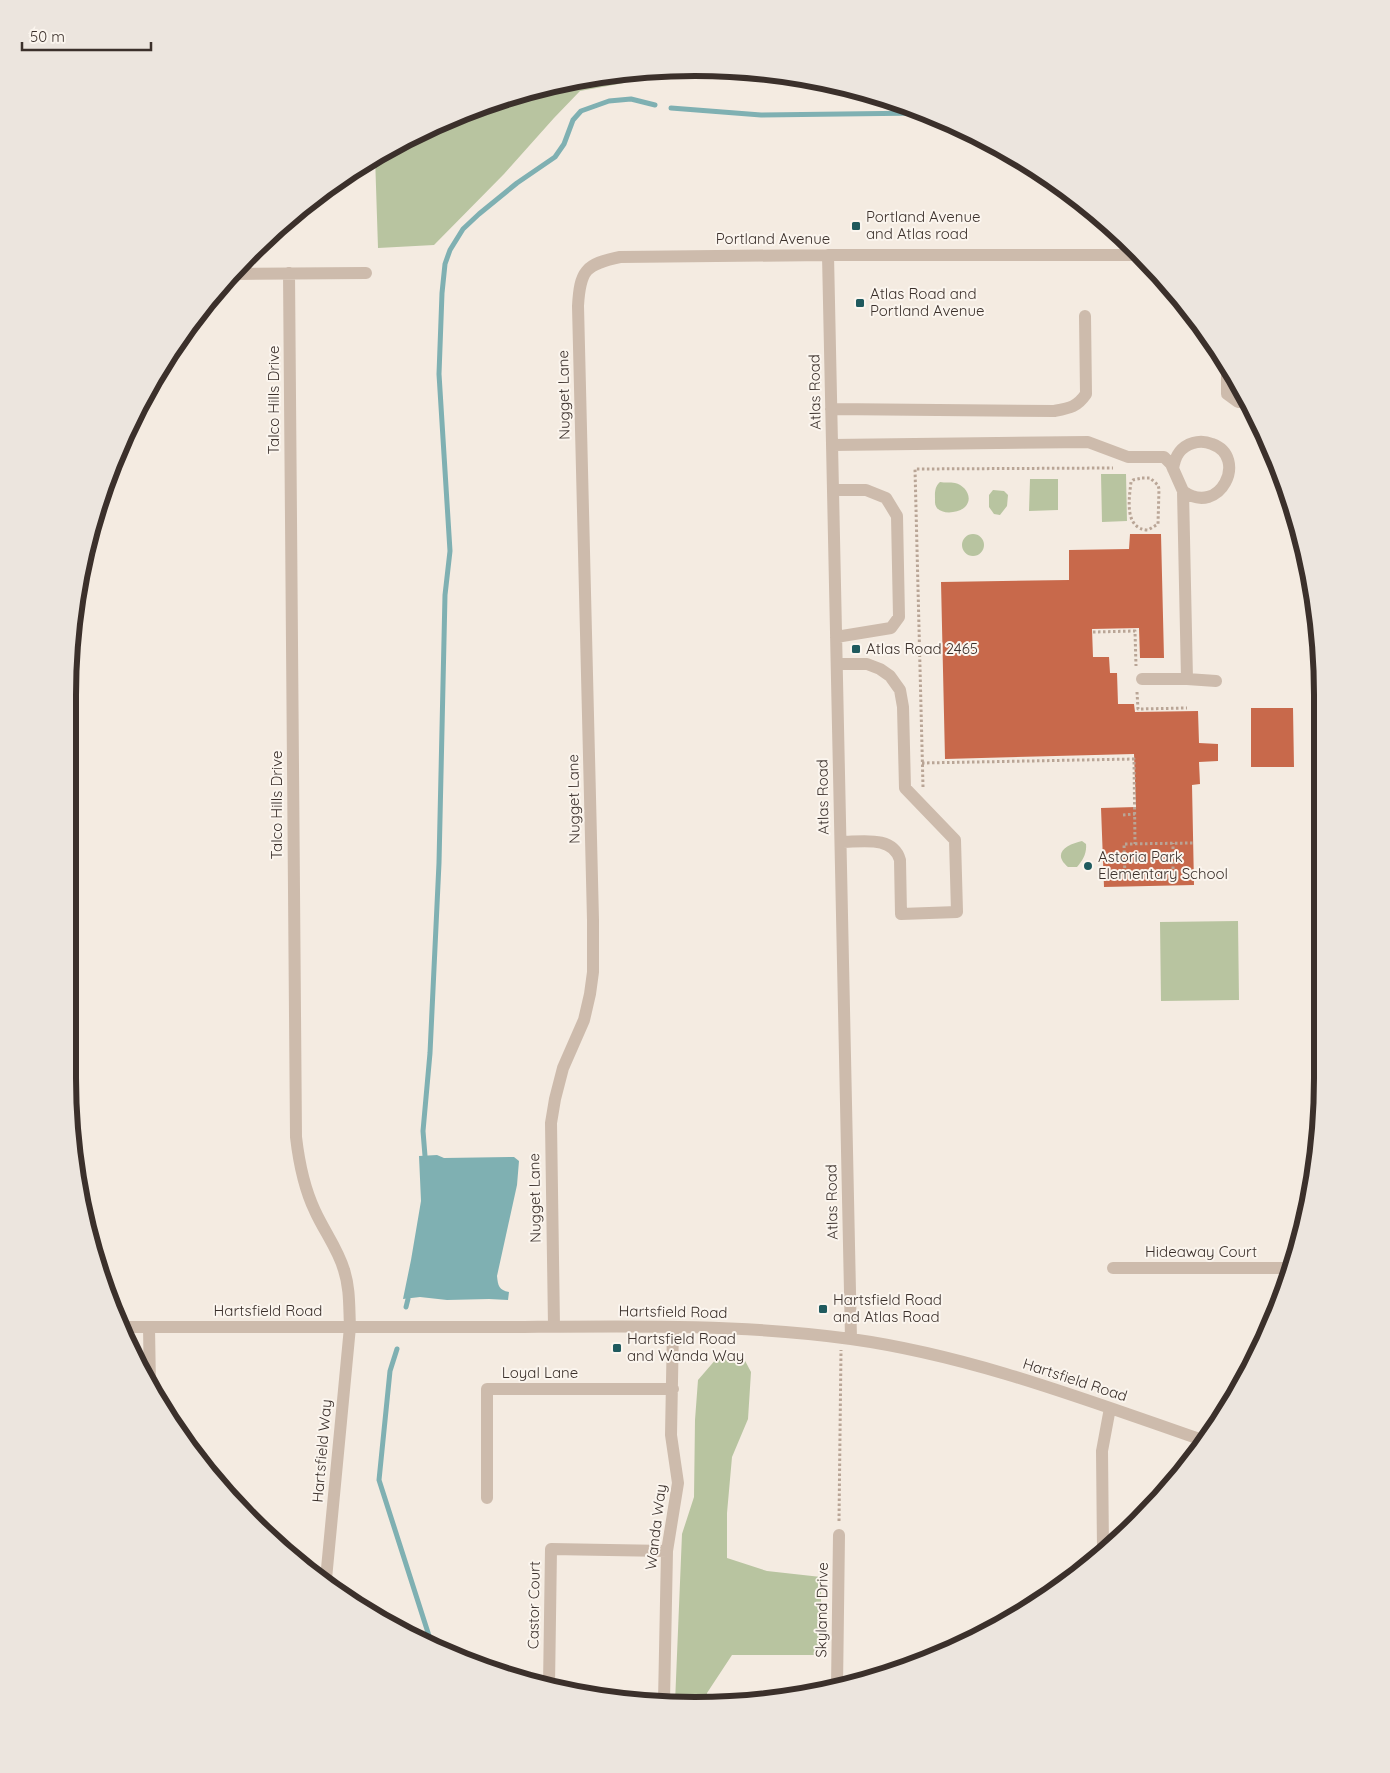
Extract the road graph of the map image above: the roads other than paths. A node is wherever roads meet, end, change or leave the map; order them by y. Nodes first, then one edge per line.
1 (828, 255) junction
2 (1131, 255) edge
3 (589, 268) joint
4 (289, 273) junction
5 (366, 273) dead end
6 (242, 274) edge
7 (1085, 316) dead end
8 (1228, 380) edge
9 (1240, 402) edge
10 (831, 409) junction
11 (832, 445) junction
12 (1173, 469) junction
13 (833, 490) junction
14 (1182, 491) junction
15 (836, 637) junction
16 (837, 664) junction
17 (1142, 679) dead end
18 (1187, 679) junction
19 (1216, 681) dead end
20 (841, 842) junction
21 (1113, 1268) dead end
22 (1284, 1268) edge
23 (554, 1326) junction
24 (129, 1327) edge
25 (149, 1327) junction
26 (350, 1327) junction
27 (673, 1327) junction
28 (846, 1338) junction
29 (150, 1370) edge
30 (673, 1390) junction
31 (1110, 1408) junction
32 (1198, 1438) edge
33 (487, 1498) dead end
34 (839, 1534) road end
35 (1103, 1543) edge
36 (667, 1551) junction
37 (326, 1575) edge
38 (549, 1679) edge
39 (837, 1680) edge
40 (664, 1695) edge

1 - 2 street, Portland Avenue
1 - 3 street, Portland Avenue
1 - 10 street, Atlas Road
3 - 23 street, Nugget Lane
4 - 5 street
4 - 6 street
4 - 26 street, Talco Hills Drive
7 - 10 street
8 - 9 street
10 - 11 street, Atlas Road
11 - 12 street
11 - 13 street, Atlas Road
12 - 14 street
12 - 14 street
13 - 15 street, Atlas Road
13 - 15 street
14 - 18 street
15 - 16 street, Atlas Road
16 - 20 street, Atlas Road
16 - 20 street
17 - 18 street
18 - 19 street
20 - 28 street, Atlas Road
21 - 22 street, Hideaway Court
23 - 26 street, Hartsfield Road
23 - 27 street, Hartsfield Road
24 - 25 street, Hartsfield Road
25 - 26 street, Hartsfield Road
25 - 29 street
26 - 37 street, Hartsfield Way
27 - 28 street, Hartsfield Road
27 - 30 street, Wanda Way
28 - 31 street, Hartsfield Road
30 - 33 street, Loyal Lane
30 - 36 street, Wanda Way
31 - 32 street, Hartsfield Road
31 - 35 street
34 - 39 street, Skyland Drive
36 - 38 street, Castor Court
36 - 40 street, Wanda Way

